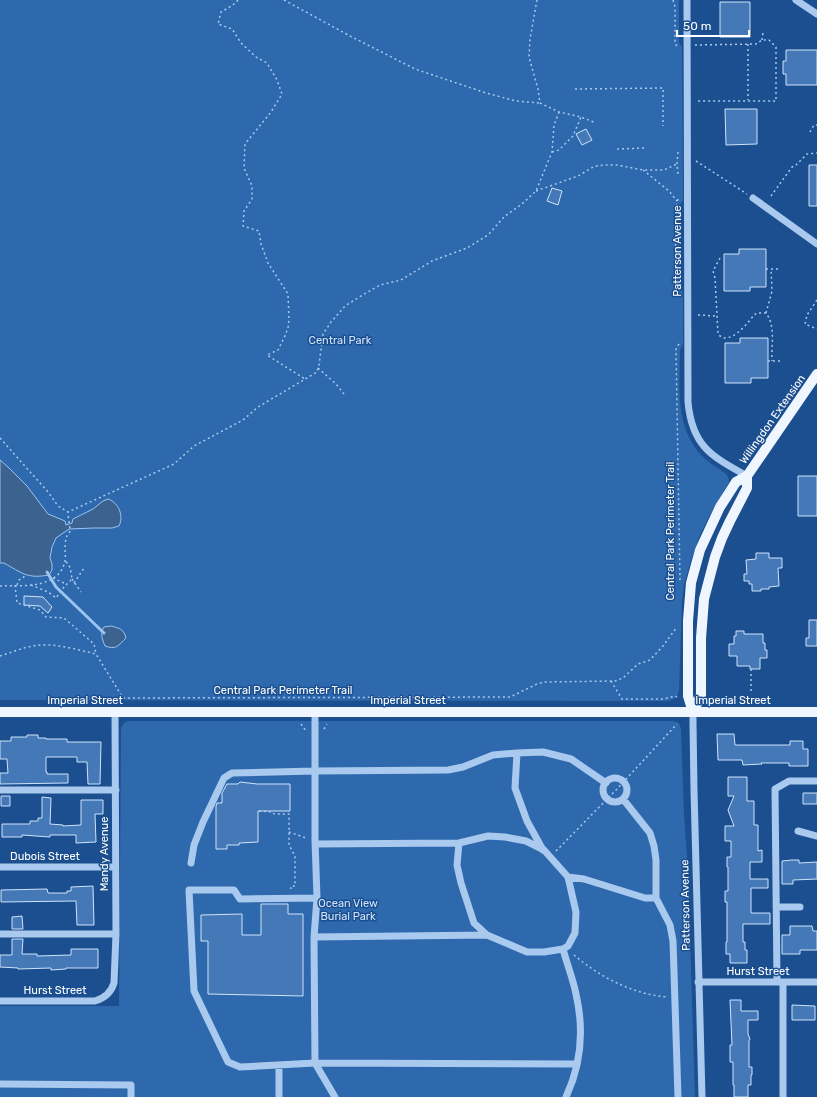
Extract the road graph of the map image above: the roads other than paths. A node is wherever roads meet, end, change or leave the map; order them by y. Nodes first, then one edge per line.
1 (687, 0) edge
2 (796, 0) edge
3 (817, 13) edge
4 (753, 198) dead end
5 (817, 244) edge
6 (817, 374) edge
7 (747, 476) junction
8 (0, 712) edge
9 (115, 712) junction
10 (315, 712) junction
11 (693, 712) junction
12 (817, 712) edge
13 (517, 753) junction
14 (315, 771) junction
15 (817, 781) edge
16 (606, 783) junction
17 (0, 790) edge
18 (116, 790) junction
19 (623, 799) junction
20 (798, 831) dead end
21 (817, 836) edge
22 (315, 842) junction
23 (459, 843) junction
24 (544, 850) junction
25 (191, 863) dead end
26 (115, 867) junction
27 (0, 868) edge
28 (568, 877) junction
29 (316, 898) junction
30 (656, 898) junction
31 (800, 907) dead end
32 (776, 908) junction
33 (0, 934) edge
34 (116, 934) junction
35 (487, 936) junction
36 (314, 937) junction
37 (564, 949) junction
38 (698, 982) junction
39 (780, 982) junction
40 (817, 982) edge
41 (108, 995) joint
42 (0, 1001) edge
43 (315, 1063) junction
44 (577, 1064) junction
45 (279, 1065) junction
46 (0, 1084) edge
47 (131, 1097) edge
48 (279, 1097) edge
49 (335, 1097) edge
50 (566, 1097) edge
51 (678, 1097) edge
52 (702, 1097) edge
53 (783, 1097) edge

1 - 7 street, Patterson Avenue
2 - 3 street
4 - 5 street
6 - 7 main road, Willingdon Extension
7 - 11 main road, Willingdon Extension
7 - 11 main road, Willingdon Extension
8 - 9 main road, Imperial Street
9 - 10 main road, Imperial Street
9 - 18 street, Mandy Avenue
10 - 11 main road, Imperial Street
10 - 14 street
11 - 12 main road, Imperial Street
11 - 38 street, Patterson Avenue
13 - 14 street
13 - 16 street
13 - 24 street
14 - 22 street
14 - 25 street
15 - 32 street
16 - 19 street
16 - 19 street
17 - 18 street
18 - 26 street, Mandy Avenue
19 - 30 street
20 - 21 street
22 - 23 street
22 - 29 street
23 - 24 street
23 - 35 street
24 - 28 street
26 - 27 street, Dubois Street
26 - 34 street, Mandy Avenue
28 - 30 street
28 - 37 street
29 - 36 street
29 - 45 street
30 - 51 street
31 - 32 street
32 - 39 street
33 - 34 street
34 - 41 street, Mandy Avenue
35 - 36 street
35 - 37 street
36 - 43 street
37 - 44 street
38 - 39 street, Hurst Street
38 - 52 street, Patterson Avenue
39 - 40 street, Hurst Street
39 - 53 street
41 - 42 street, Hurst Street
43 - 44 street
43 - 45 street
43 - 49 street
44 - 50 street
45 - 48 street
46 - 47 street

